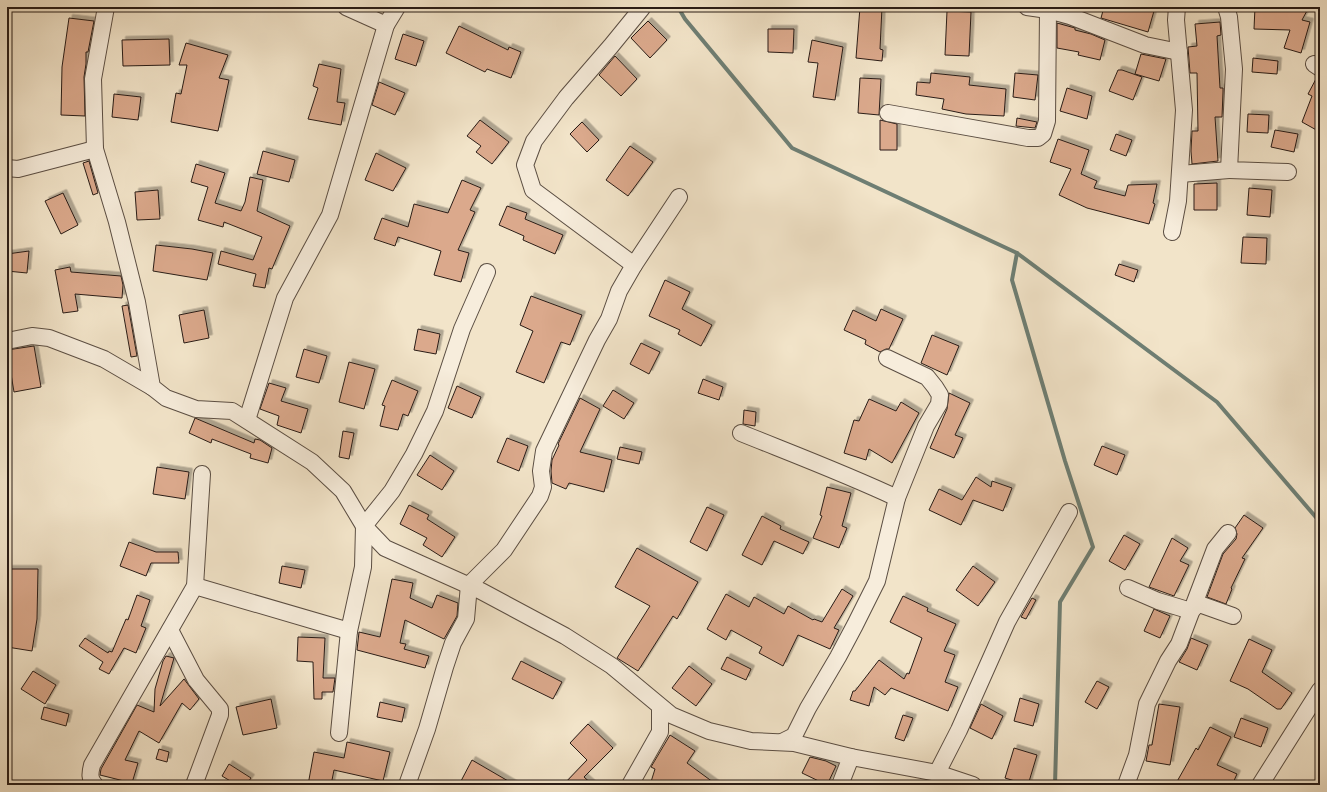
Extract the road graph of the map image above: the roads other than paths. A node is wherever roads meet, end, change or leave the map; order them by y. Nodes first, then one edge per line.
1 (106, 7) edge
2 (346, 7) edge
3 (397, 7) edge
4 (1027, 7) edge
5 (1177, 7) edge
6 (1226, 7) edge
7 (642, 8) edge
8 (1048, 10) junction
9 (386, 25) junction
10 (1179, 52) junction
11 (888, 113) dead end
12 (95, 149) junction
13 (7, 168) edge
14 (1229, 170) junction
15 (1288, 172) dead end
16 (1180, 174) junction
17 (679, 197) dead end
18 (1172, 232) dead end
19 (634, 265) junction
20 (487, 272) dead end
21 (7, 341) edge
22 (887, 358) dead end
23 (152, 387) junction
24 (247, 420) junction
25 (741, 433) dead end
26 (202, 474) dead end
27 (897, 498) junction
28 (1069, 512) dead end
29 (364, 526) junction
30 (1228, 533) dead end
31 (469, 585) junction
32 (196, 586) junction
33 (1128, 588) dead end
34 (1191, 611) junction
35 (1233, 616) dead end
36 (170, 630) junction
37 (349, 631) junction
38 (1320, 690) edge
39 (660, 707) junction
40 (339, 733) dead end
41 (782, 742) junction
42 (851, 757) junction
43 (937, 773) junction
44 (95, 785) edge
45 (194, 785) edge
46 (407, 785) edge
47 (630, 785) edge
48 (840, 785) edge
49 (973, 785) edge
50 (1126, 785) edge
51 (1260, 785) edge

1 - 12 street
2 - 9 street
3 - 9 street
4 - 8 street
5 - 10 street
6 - 14 street
7 - 19 street
8 - 10 street
8 - 11 street
9 - 24 street
10 - 16 street
12 - 13 street
12 - 23 street
14 - 15 street
14 - 16 street
16 - 18 street
17 - 19 street
19 - 31 street
20 - 29 street
21 - 23 street
22 - 27 street
23 - 24 street
24 - 29 street
25 - 27 street
26 - 32 street
27 - 41 street
28 - 43 street
29 - 31 street
29 - 37 street
30 - 34 street
31 - 39 street
31 - 46 street
32 - 36 street
32 - 37 street
33 - 34 street
34 - 35 street
34 - 50 street
36 - 44 street
36 - 45 street
37 - 40 street
38 - 51 street
39 - 41 street
39 - 47 street
41 - 42 street
42 - 43 street
42 - 48 street
43 - 49 street

